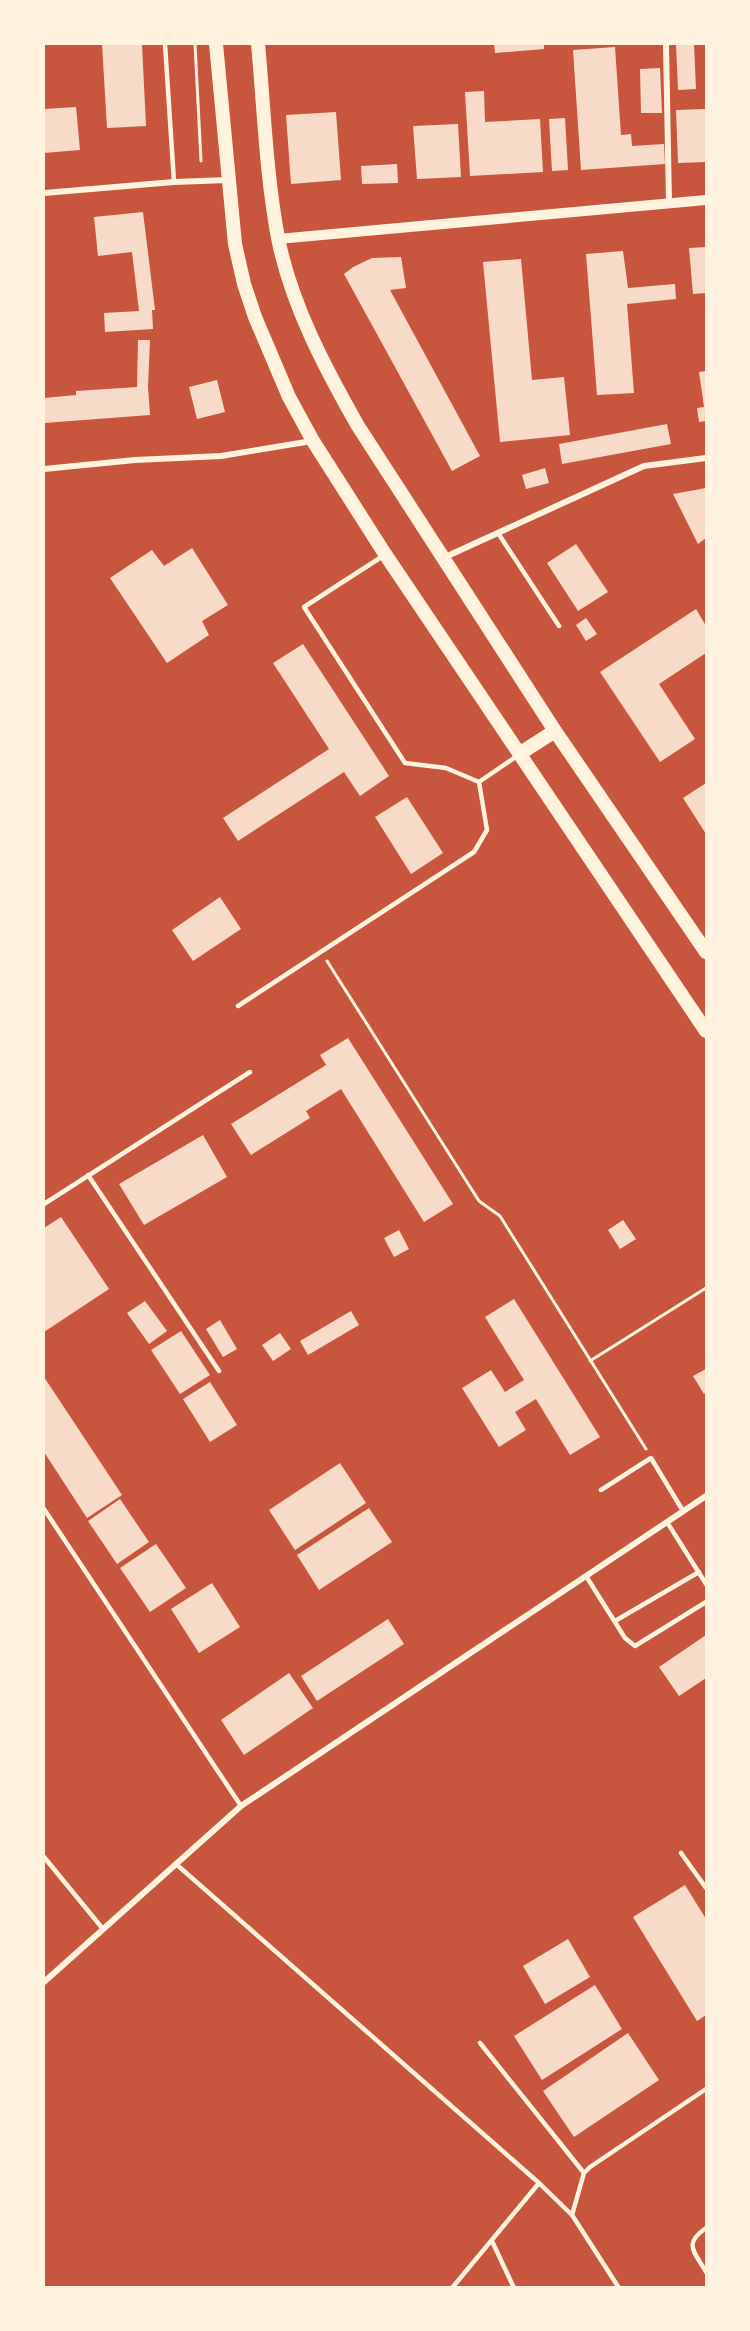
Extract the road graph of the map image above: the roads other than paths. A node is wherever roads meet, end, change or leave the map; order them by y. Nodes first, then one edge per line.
1 (165, 44) edge
2 (216, 44) edge
3 (258, 44) edge
4 (666, 44) edge
5 (228, 180) junction
6 (174, 182) junction
7 (44, 193) edge
8 (706, 200) edge
9 (669, 203) junction
10 (278, 239) junction
11 (313, 441) junction
12 (706, 458) edge
13 (44, 469) edge
14 (498, 533) junction
15 (386, 554) junction
16 (443, 558) junction
17 (559, 626) dead end
18 (555, 731) junction
19 (519, 754) junction
20 (479, 782) junction
21 (706, 952) edge
22 (238, 1006) dead end
23 (706, 1031) edge
24 (250, 1072) dead end
25 (88, 1175) junction
26 (44, 1204) edge
27 (219, 1371) dead end
28 (602, 1490) dead end
29 (706, 1496) edge
30 (44, 1509) edge
31 (683, 1511) junction
32 (667, 1522) junction
33 (699, 1572) junction
34 (586, 1576) junction
35 (706, 1584) edge
36 (706, 1602) edge
37 (615, 1621) junction
38 (241, 1806) junction
39 (681, 1853) dead end
40 (44, 1857) edge
41 (176, 1864) junction
42 (706, 1888) edge
43 (103, 1929) junction
44 (44, 1982) edge
45 (480, 2043) dead end
46 (706, 2089) edge
47 (584, 2173) junction
48 (539, 2183) junction
49 (572, 2215) junction
50 (706, 2228) edge
51 (492, 2241) junction
52 (706, 2272) edge
53 (452, 2288) edge
54 (514, 2288) edge
55 (619, 2288) edge

1 - 6 lane
2 - 5 main road
3 - 10 main road
4 - 9 street
5 - 6 street
5 - 11 main road
6 - 7 street
8 - 9 street
9 - 10 street
10 - 16 main road
11 - 13 street
11 - 15 main road
12 - 14 street
14 - 16 street
14 - 17 lane
15 - 19 main road
15 - 20 lane
16 - 18 main road
18 - 19 main road
18 - 21 main road
19 - 20 lane
19 - 23 main road
20 - 22 lane
24 - 25 lane
25 - 26 lane
25 - 27 lane
28 - 31 lane
29 - 31 street
30 - 38 lane
31 - 32 street
32 - 33 lane
32 - 34 street
33 - 35 lane
33 - 37 lane
34 - 37 lane
34 - 38 street
36 - 37 lane
38 - 41 street
39 - 42 lane
40 - 43 lane
41 - 43 street
41 - 48 lane
43 - 44 street
45 - 47 lane
46 - 47 lane
47 - 49 lane
48 - 49 lane
48 - 51 lane
49 - 55 lane
50 - 52 lane
51 - 53 lane
51 - 54 lane

